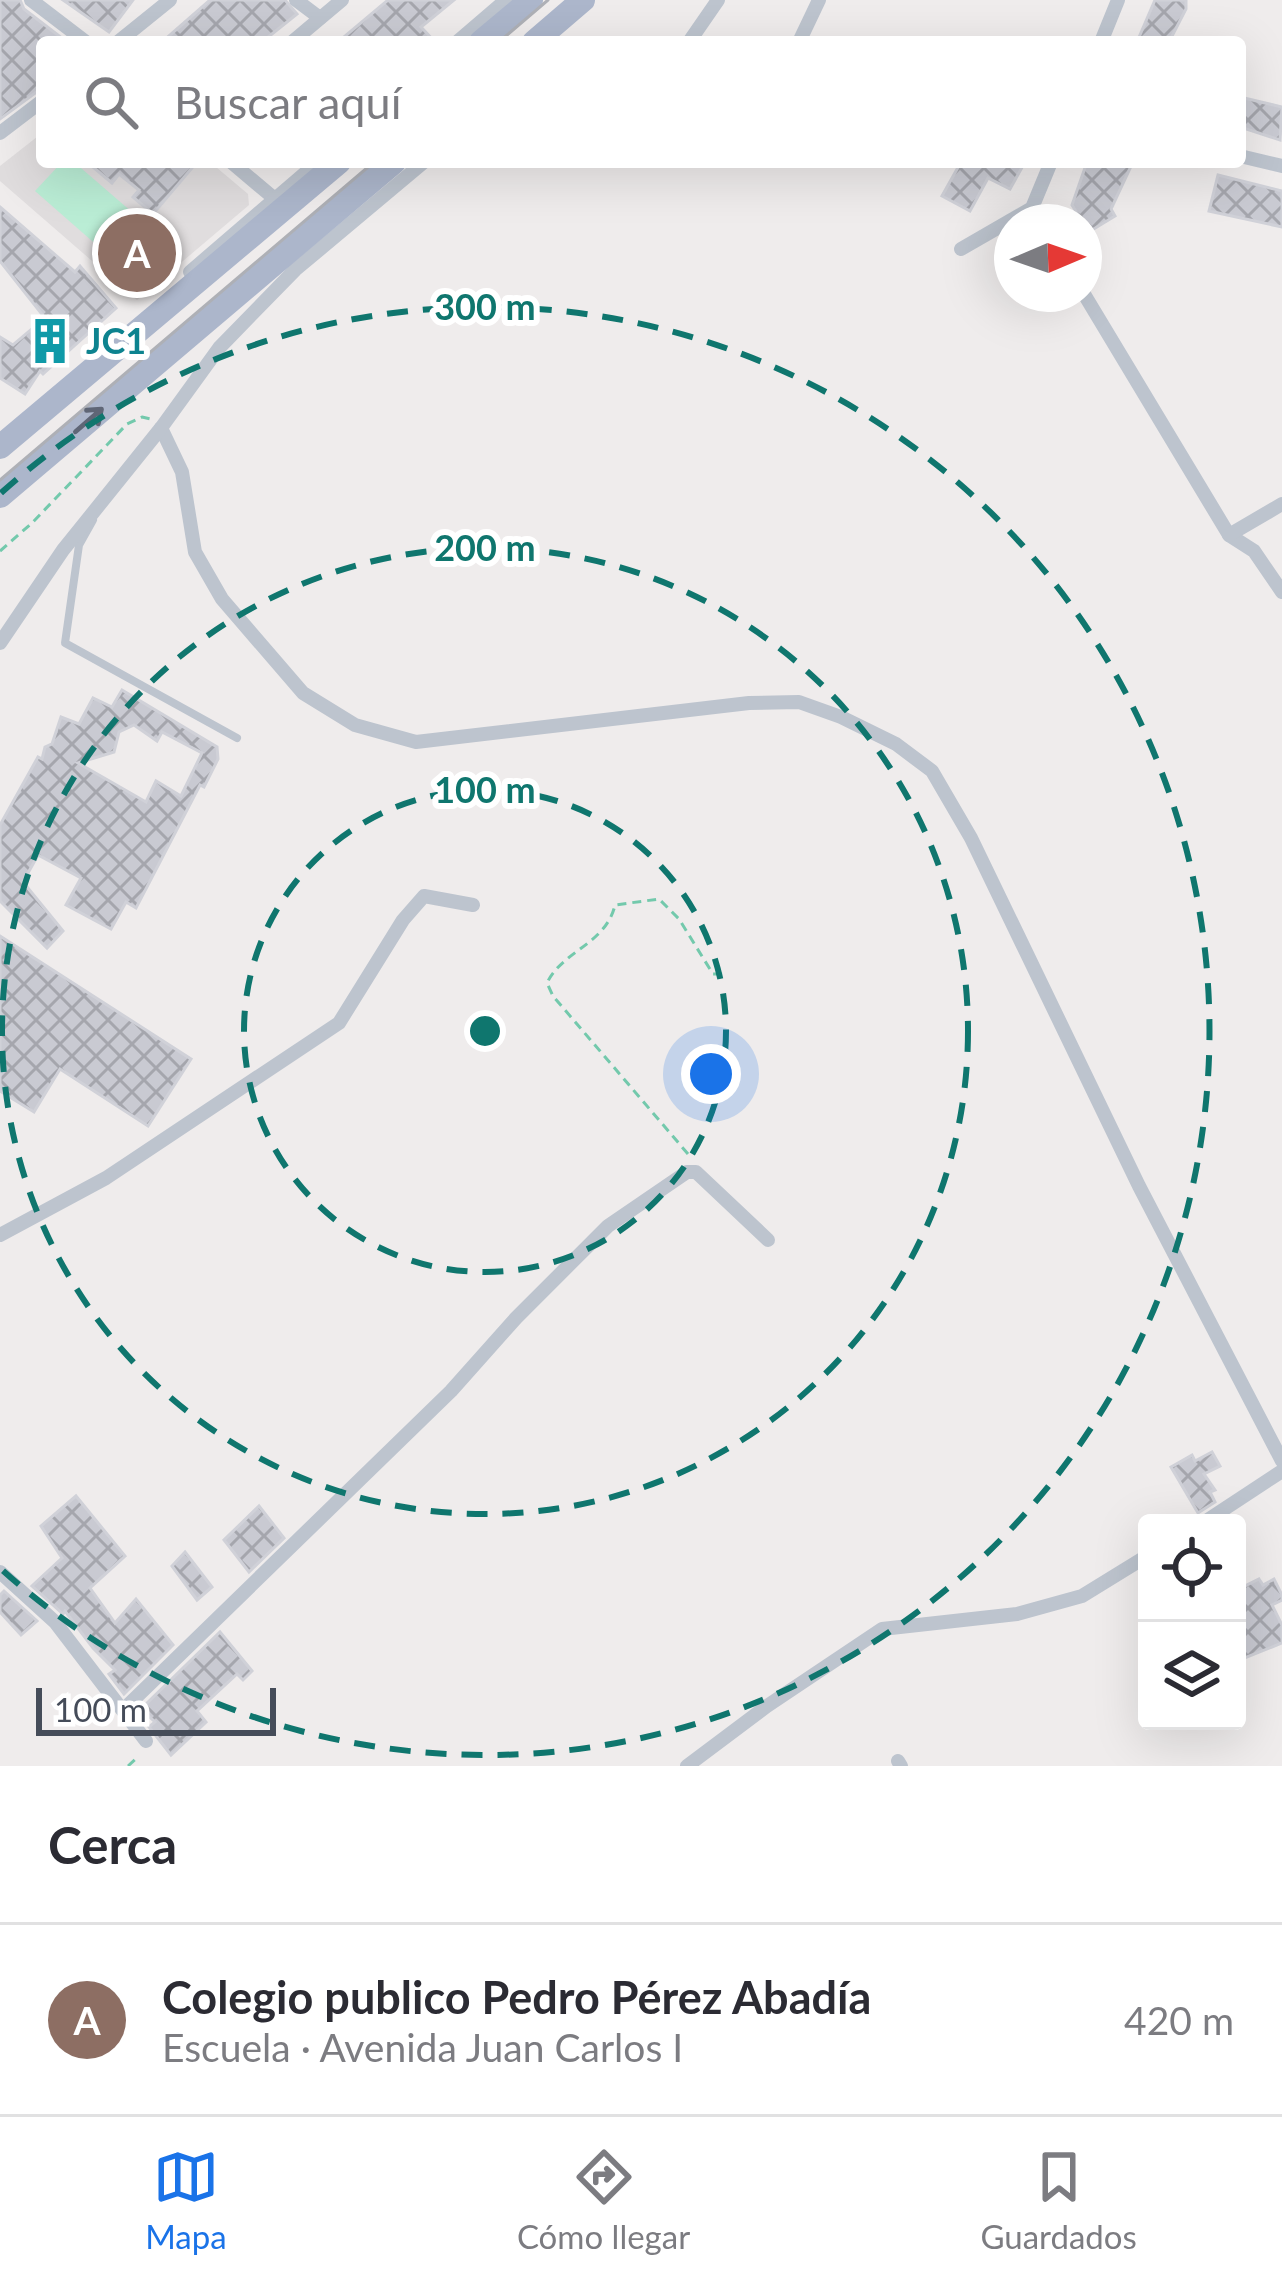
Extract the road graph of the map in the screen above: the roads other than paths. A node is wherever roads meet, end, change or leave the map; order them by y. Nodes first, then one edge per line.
1 (31, 0) edge
2 (170, 0) edge
3 (296, 0) edge
4 (342, 0) edge
5 (506, 0) edge
6 (531, 0) edge
7 (583, 0) edge
8 (718, 0) edge
9 (819, 0) edge
10 (1118, 0) edge
11 (320, 18) junction
12 (78, 36) edge
13 (125, 36) edge
14 (299, 36) edge
15 (464, 36) edge
16 (488, 36) edge
17 (541, 36) edge
18 (693, 36) edge
19 (803, 36) edge
20 (1103, 36) edge
21 (36, 105) edge
22 (0, 133) edge
23 (1246, 157) edge
24 (1282, 166) edge
25 (238, 168) edge
26 (311, 168) edge
27 (332, 168) edge
28 (387, 168) edge
29 (417, 168) edge
30 (1049, 168) edge
31 (275, 199) junction
32 (1039, 204) edge
33 (994, 234) edge
34 (961, 249) dead end
35 (1095, 312) edge
36 (161, 428) junction
37 (0, 435) edge
38 (0, 447) edge
39 (0, 496) edge
40 (1282, 504) edge
41 (94, 513) junction
42 (1229, 535) junction
43 (1282, 592) edge
44 (0, 643) edge
45 (237, 739) dead end
46 (472, 905) dead end
47 (0, 1235) edge
48 (768, 1240) dead end
49 (1282, 1461) edge
50 (1282, 1471) edge
51 (1217, 1514) edge
52 (1138, 1562) edge
53 (0, 1572) edge
54 (123, 1710) junction
55 (146, 1741) dead end
56 (687, 1766) edge

1 - 12 street
2 - 13 street
3 - 11 street
4 - 11 street
5 - 15 street
6 - 16 main road
7 - 17 main road
8 - 18 street
9 - 19 street
10 - 20 street
11 - 14 street
21 - 22 street
23 - 24 street
25 - 31 street
26 - 31 street
27 - 38 main road
39 -> 28 main road
29 - 36 street
30 - 32 street
31 - 37 street
33 - 34 street
35 - 42 street
36 - 41 street
36 - 49 street
40 - 42 street
41 - 44 street
41 - 45 lane
42 - 43 street
46 - 47 street
48 - 54 street
50 - 51 street
52 - 56 street
53 - 54 street
54 - 55 street

